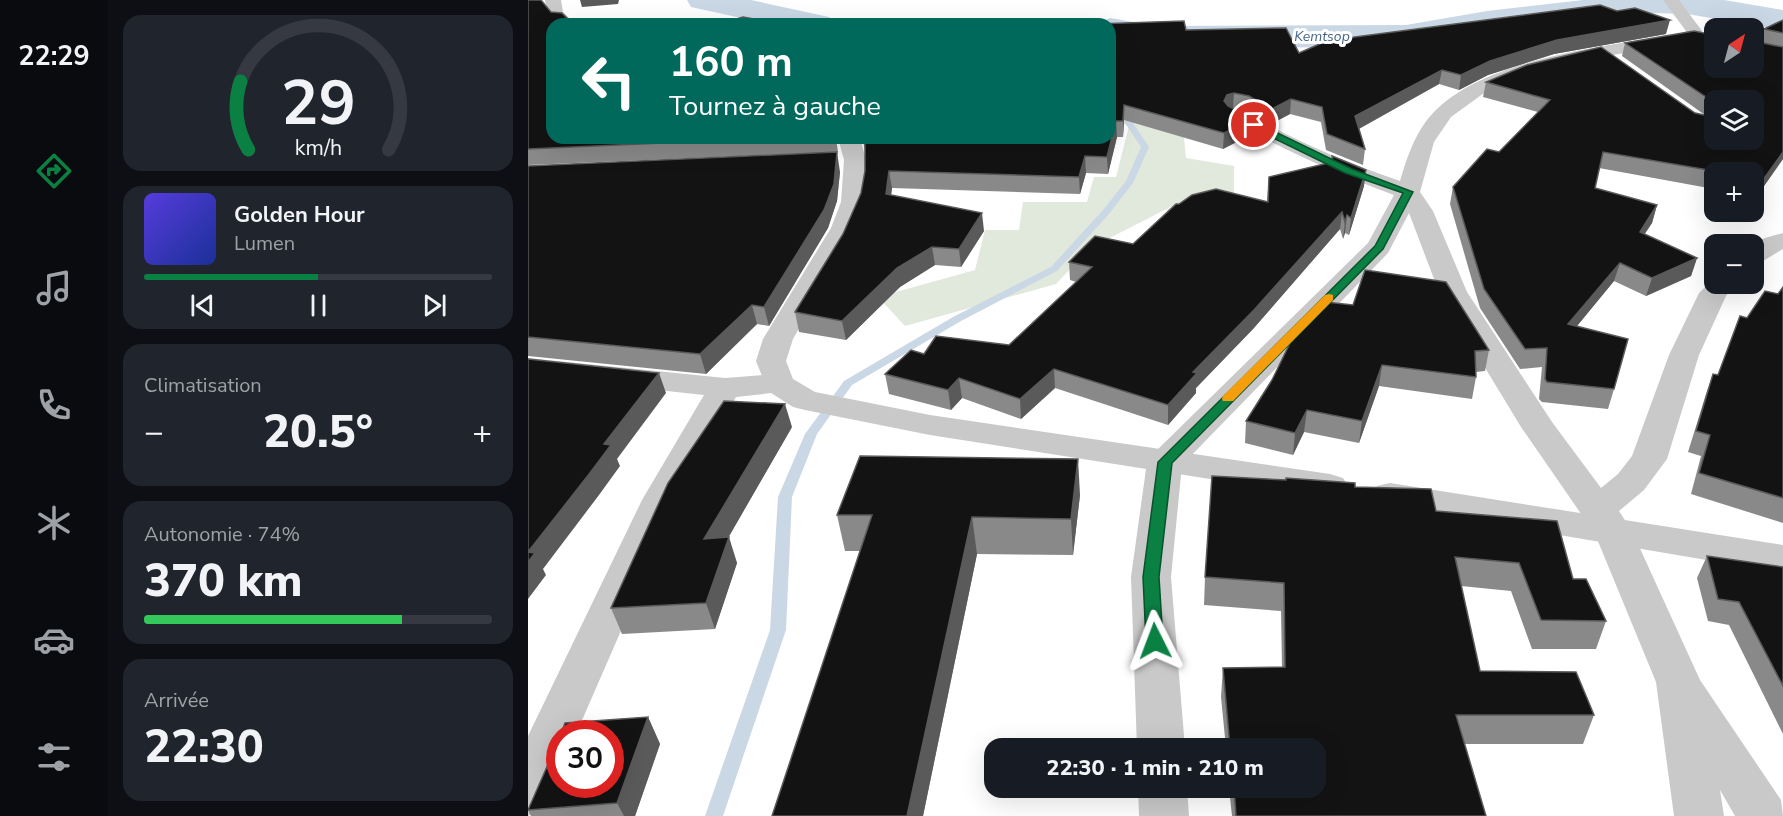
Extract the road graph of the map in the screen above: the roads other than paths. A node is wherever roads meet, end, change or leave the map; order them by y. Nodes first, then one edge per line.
1 (553, 0) edge
2 (1673, 4) edge
3 (558, 18) edge
4 (1690, 37) junction
5 (1704, 39) edge
6 (1601, 52) junction
7 (1619, 64) edge
8 (1235, 115) edge
9 (845, 153) edge
10 (1408, 192) junction
11 (1783, 241) edge
12 (1764, 249) edge
13 (1713, 294) edge
14 (528, 367) edge
15 (725, 388) junction
16 (792, 392) junction
17 (1165, 462) junction
18 (1606, 520) junction
19 (1783, 559) edge
20 (1678, 682) junction
21 (1160, 738) edge
22 (528, 794) edge
23 (1163, 798) edge
24 (1164, 816) edge
25 (1699, 816) edge
26 (1763, 816) edge

1 - 3 street
2 - 4 street
4 - 5 street
4 - 6 street
6 - 7 street
6 - 10 street
8 - 10 street
9 - 16 street
10 - 17 street
10 - 18 street
11 - 12 street
13 - 18 street
14 - 15 street
15 - 16 street
15 - 22 street
16 - 17 street
17 - 18 street
17 - 21 street
18 - 19 street
18 - 20 street
20 - 25 street
20 - 26 street
23 - 24 street

